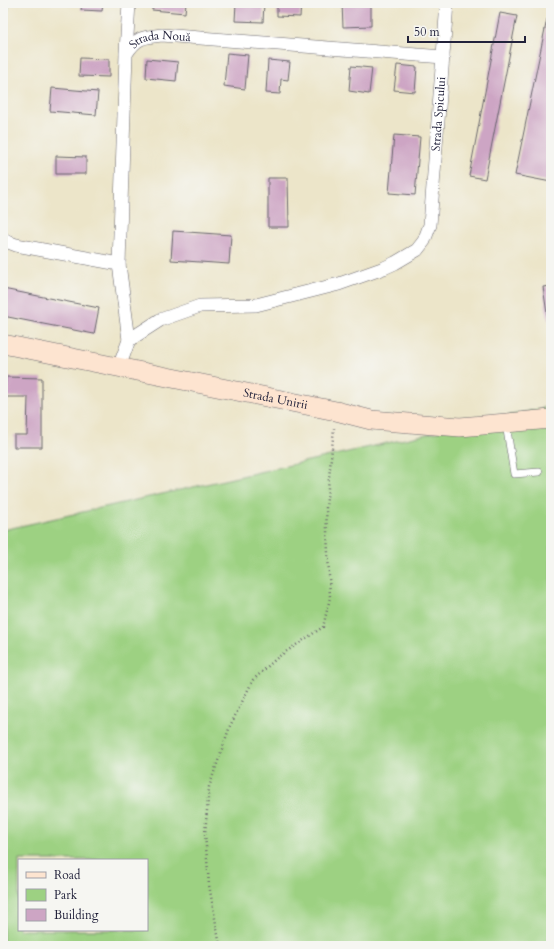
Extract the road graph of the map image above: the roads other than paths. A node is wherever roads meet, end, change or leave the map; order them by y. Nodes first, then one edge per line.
1 (129, 3) edge
2 (447, 3) edge
3 (126, 54) junction
4 (443, 57) junction
5 (3, 240) edge
6 (119, 264) junction
7 (130, 340) junction
8 (3, 344) edge
9 (119, 367) junction
10 (551, 419) edge
11 (506, 424) junction
12 (539, 472) dead end

1 - 3 street
2 - 4 street, Strada Spicului
3 - 4 street, Strada Nouă
3 - 6 street, Strada Nouă
4 - 7 street, Strada Spicului
5 - 6 street
6 - 7 street, Strada Nouă
7 - 9 street
8 - 9 main road, Strada Unirii
9 - 11 main road, Strada Unirii
10 - 11 main road, Strada Unirii
11 - 12 lane

